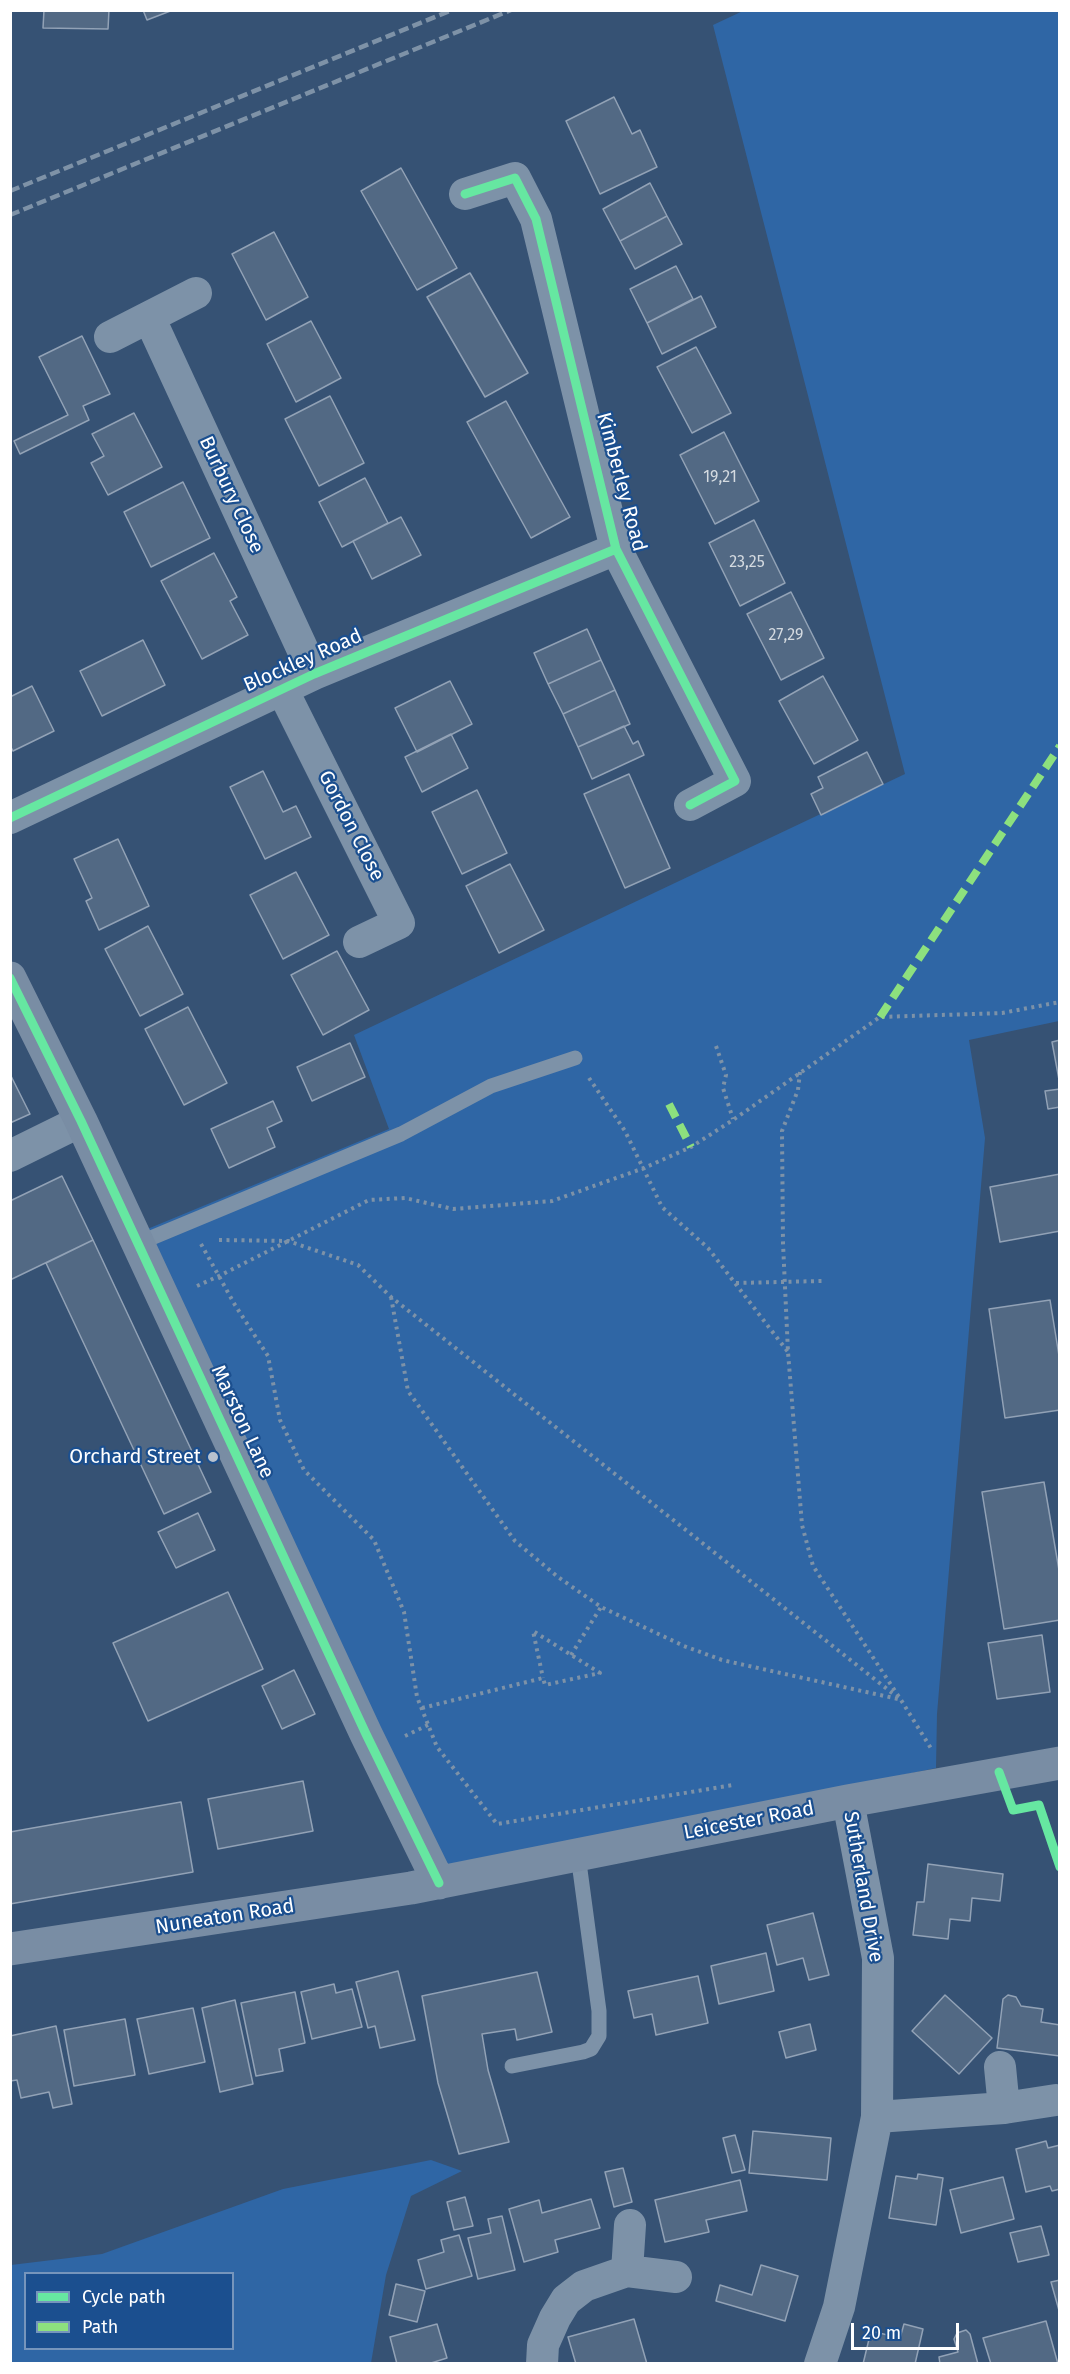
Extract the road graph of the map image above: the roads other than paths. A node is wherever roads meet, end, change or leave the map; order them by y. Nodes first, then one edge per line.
1 (465, 194) dead end
2 (196, 293) dead end
3 (149, 316) junction
4 (110, 337) dead end
5 (616, 549) junction
6 (314, 674) junction
7 (282, 689) junction
8 (690, 805) dead end
9 (10, 818) edge
10 (359, 942) dead end
11 (10, 978) edge
12 (575, 1058) road end
13 (81, 1121) junction
14 (10, 1156) edge
15 (139, 1243) junction
16 (1059, 1763) edge
17 (848, 1801) junction
18 (578, 1855) junction
19 (439, 1883) junction
20 (10, 1949) edge
21 (512, 2066) dead end
22 (1000, 2067) dead end
23 (1056, 2100) dead end
24 (1004, 2109) junction
25 (877, 2117) junction
26 (630, 2225) dead end
27 (627, 2271) junction
28 (676, 2277) dead end
29 (542, 2364) edge
30 (820, 2364) edge

1 - 5 street, Kimberley Road
2 - 3 street
3 - 4 street
3 - 6 street, Burbury Close
5 - 6 street, Blockley Road
5 - 8 street, Kimberley Road
6 - 7 street, Blockley Road
7 - 9 street, Blockley Road
7 - 10 street, Gordon Close
11 - 13 main road, Marston Lane
12 - 15 lane
13 - 14 street
13 - 15 main road, Marston Lane
15 - 19 main road, Marston Lane
16 - 17 main road, Leicester Road
17 - 18 main road, Leicester Road
17 - 25 street, Sutherland Drive
18 - 19 main road, Leicester Road
18 - 21 lane
19 - 20 main road, Nuneaton Road
22 - 24 street
23 - 24 street
24 - 25 street
25 - 30 street, Sutherland Drive
26 - 27 street
27 - 28 street
27 - 29 street

